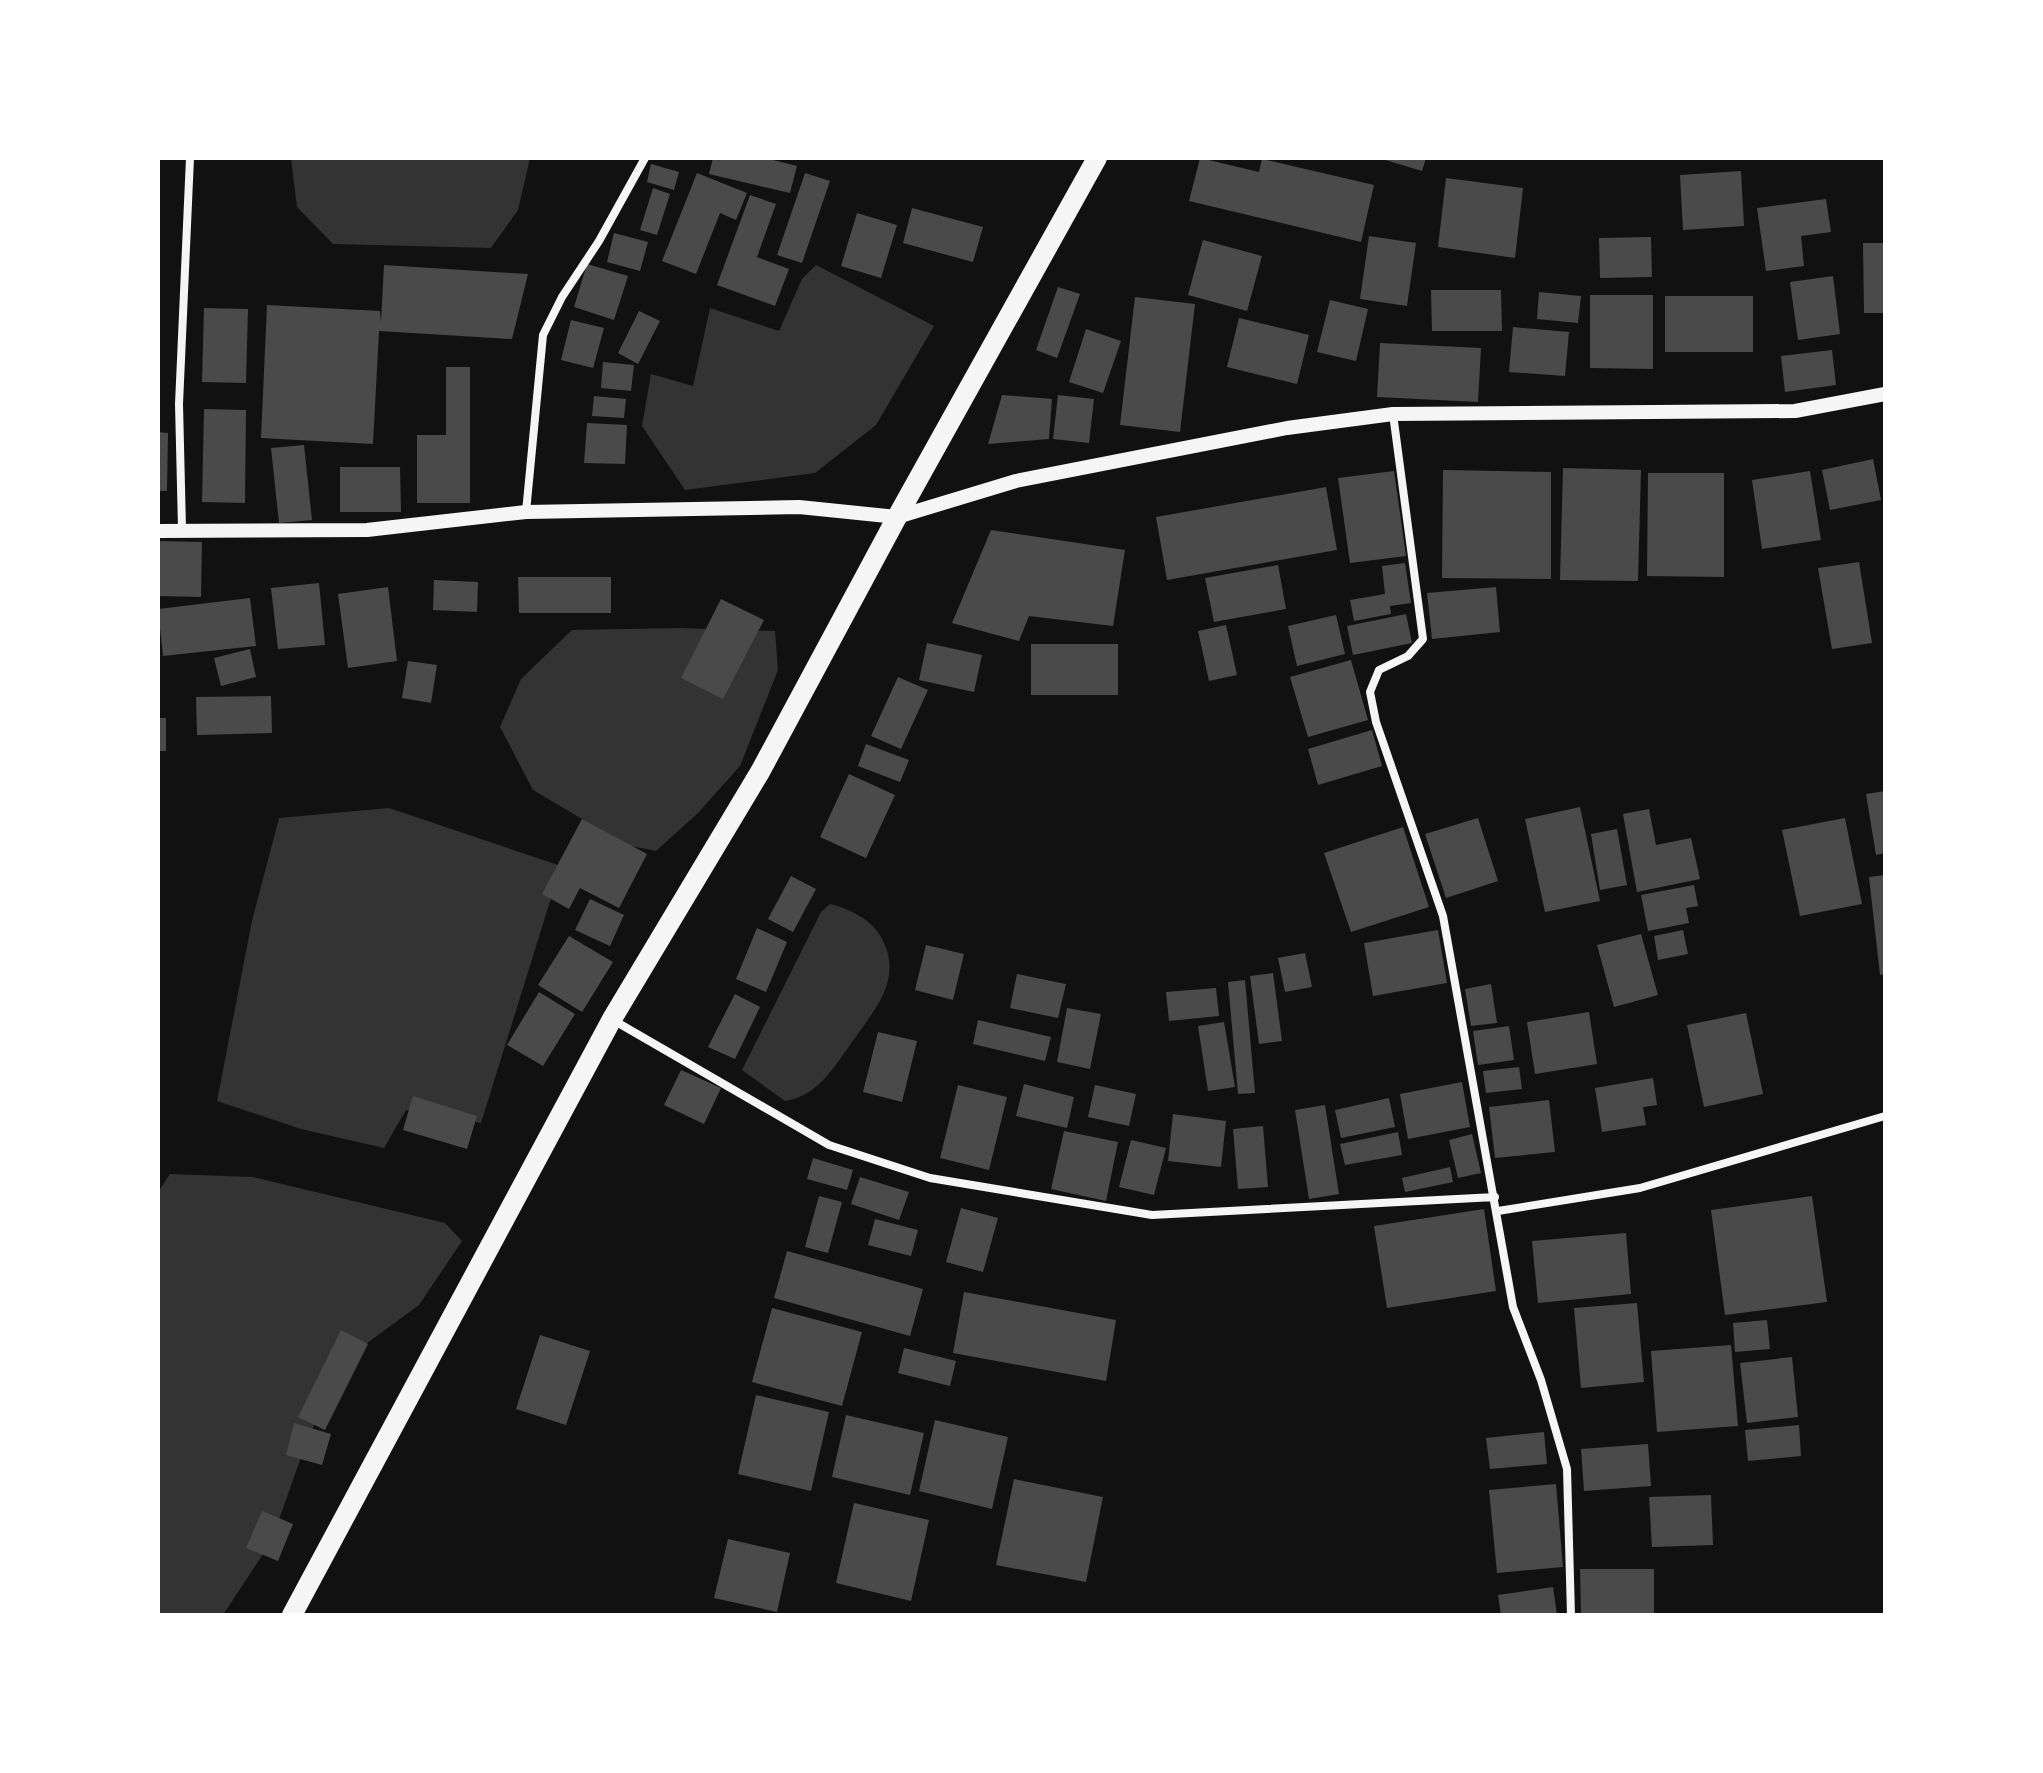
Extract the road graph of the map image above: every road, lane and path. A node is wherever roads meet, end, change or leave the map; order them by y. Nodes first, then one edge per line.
1 (190, 158) edge
2 (645, 158) edge
3 (1097, 158) edge
4 (1885, 394) edge
5 (1393, 414) junction
6 (526, 512) junction
7 (897, 517) junction
8 (182, 528) junction
9 (158, 531) edge
10 (612, 1019) junction
11 (1885, 1116) edge
12 (1495, 1197) junction
13 (1498, 1211) junction
14 (292, 1615) edge
15 (1571, 1615) edge

1 - 8 street
2 - 6 street
3 - 7 main road
4 - 5 street
5 - 7 street
5 - 12 street
6 - 7 street
6 - 8 street
7 - 10 main road
8 - 9 street
10 - 12 street
10 - 14 main road
11 - 13 street
12 - 13 street
13 - 15 street

